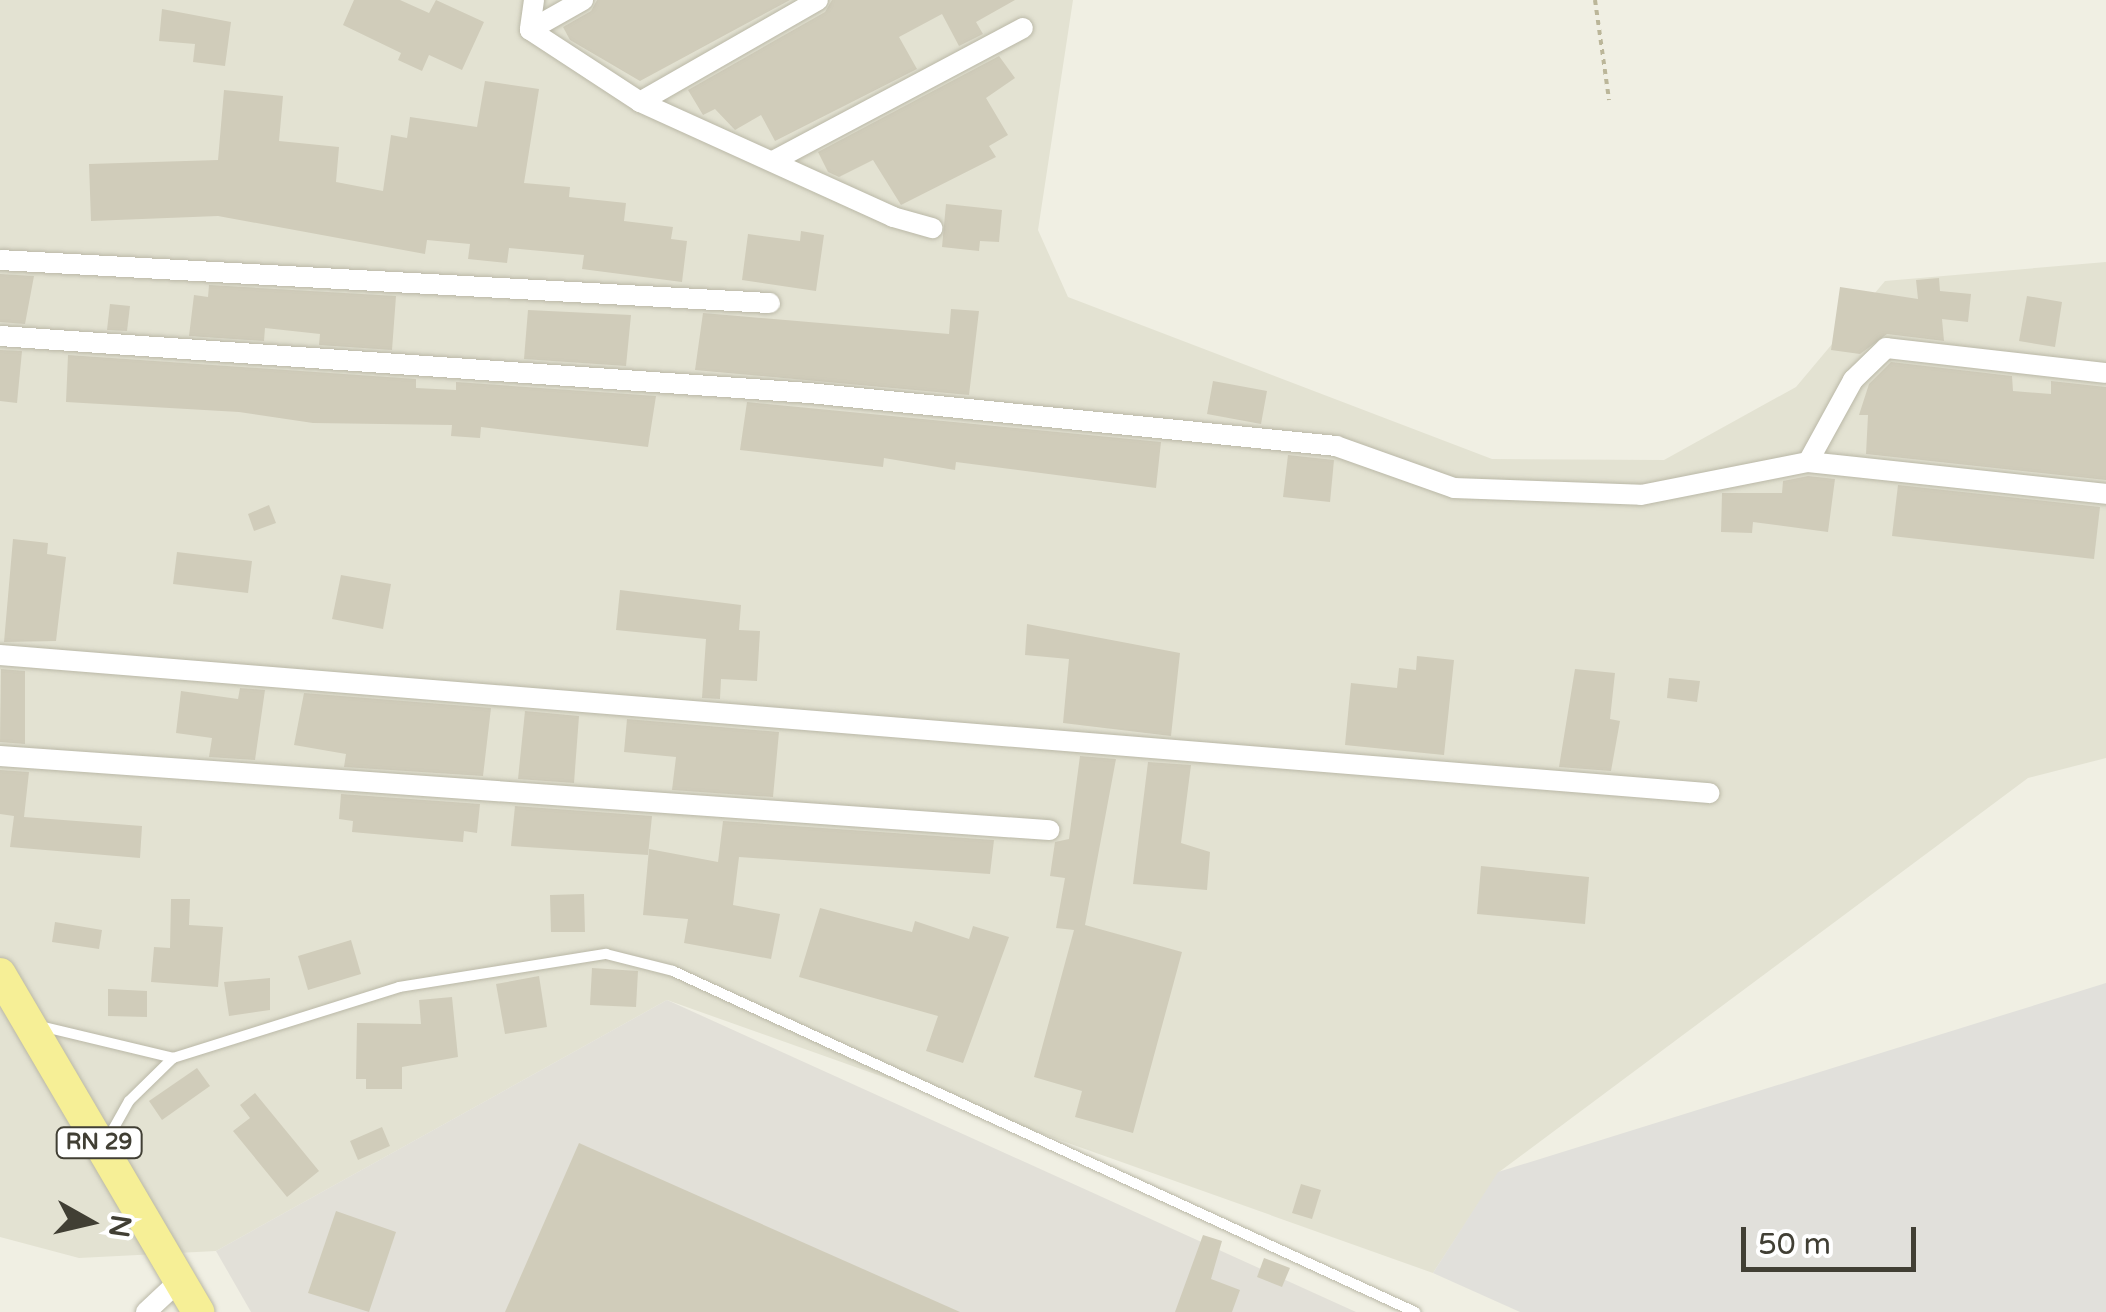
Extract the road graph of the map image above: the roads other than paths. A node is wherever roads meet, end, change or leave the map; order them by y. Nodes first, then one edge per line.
1 (534, 0) edge
2 (583, 0) edge
3 (818, 0) edge
4 (1023, 28) dead end
5 (530, 30) junction
6 (640, 102) junction
7 (773, 161) junction
8 (932, 228) dead end
9 (0, 260) edge
10 (770, 303) dead end
11 (0, 336) edge
12 (2106, 373) edge
13 (1808, 462) junction
14 (2106, 494) edge
15 (0, 654) edge
16 (0, 756) edge
17 (1709, 794) dead end
18 (1049, 830) dead end
19 (0, 974) edge
20 (28, 1023) junction
21 (173, 1058) junction
22 (102, 1149) junction
23 (179, 1281) junction
24 (146, 1312) edge
25 (198, 1312) edge
26 (1415, 1312) edge

1 - 5 street
2 - 5 street
3 - 6 street
4 - 7 street
5 - 6 street
6 - 7 street
7 - 8 street
9 - 10 street
11 - 13 street
12 - 13 street
13 - 14 street
15 - 17 street
16 - 18 street
19 - 20 main road, RN 29
20 - 21 lane
20 - 22 main road, RN 29
21 - 22 lane
21 - 26 lane
22 - 23 main road, RN 29
23 - 24 street
23 - 25 main road, RN 29

